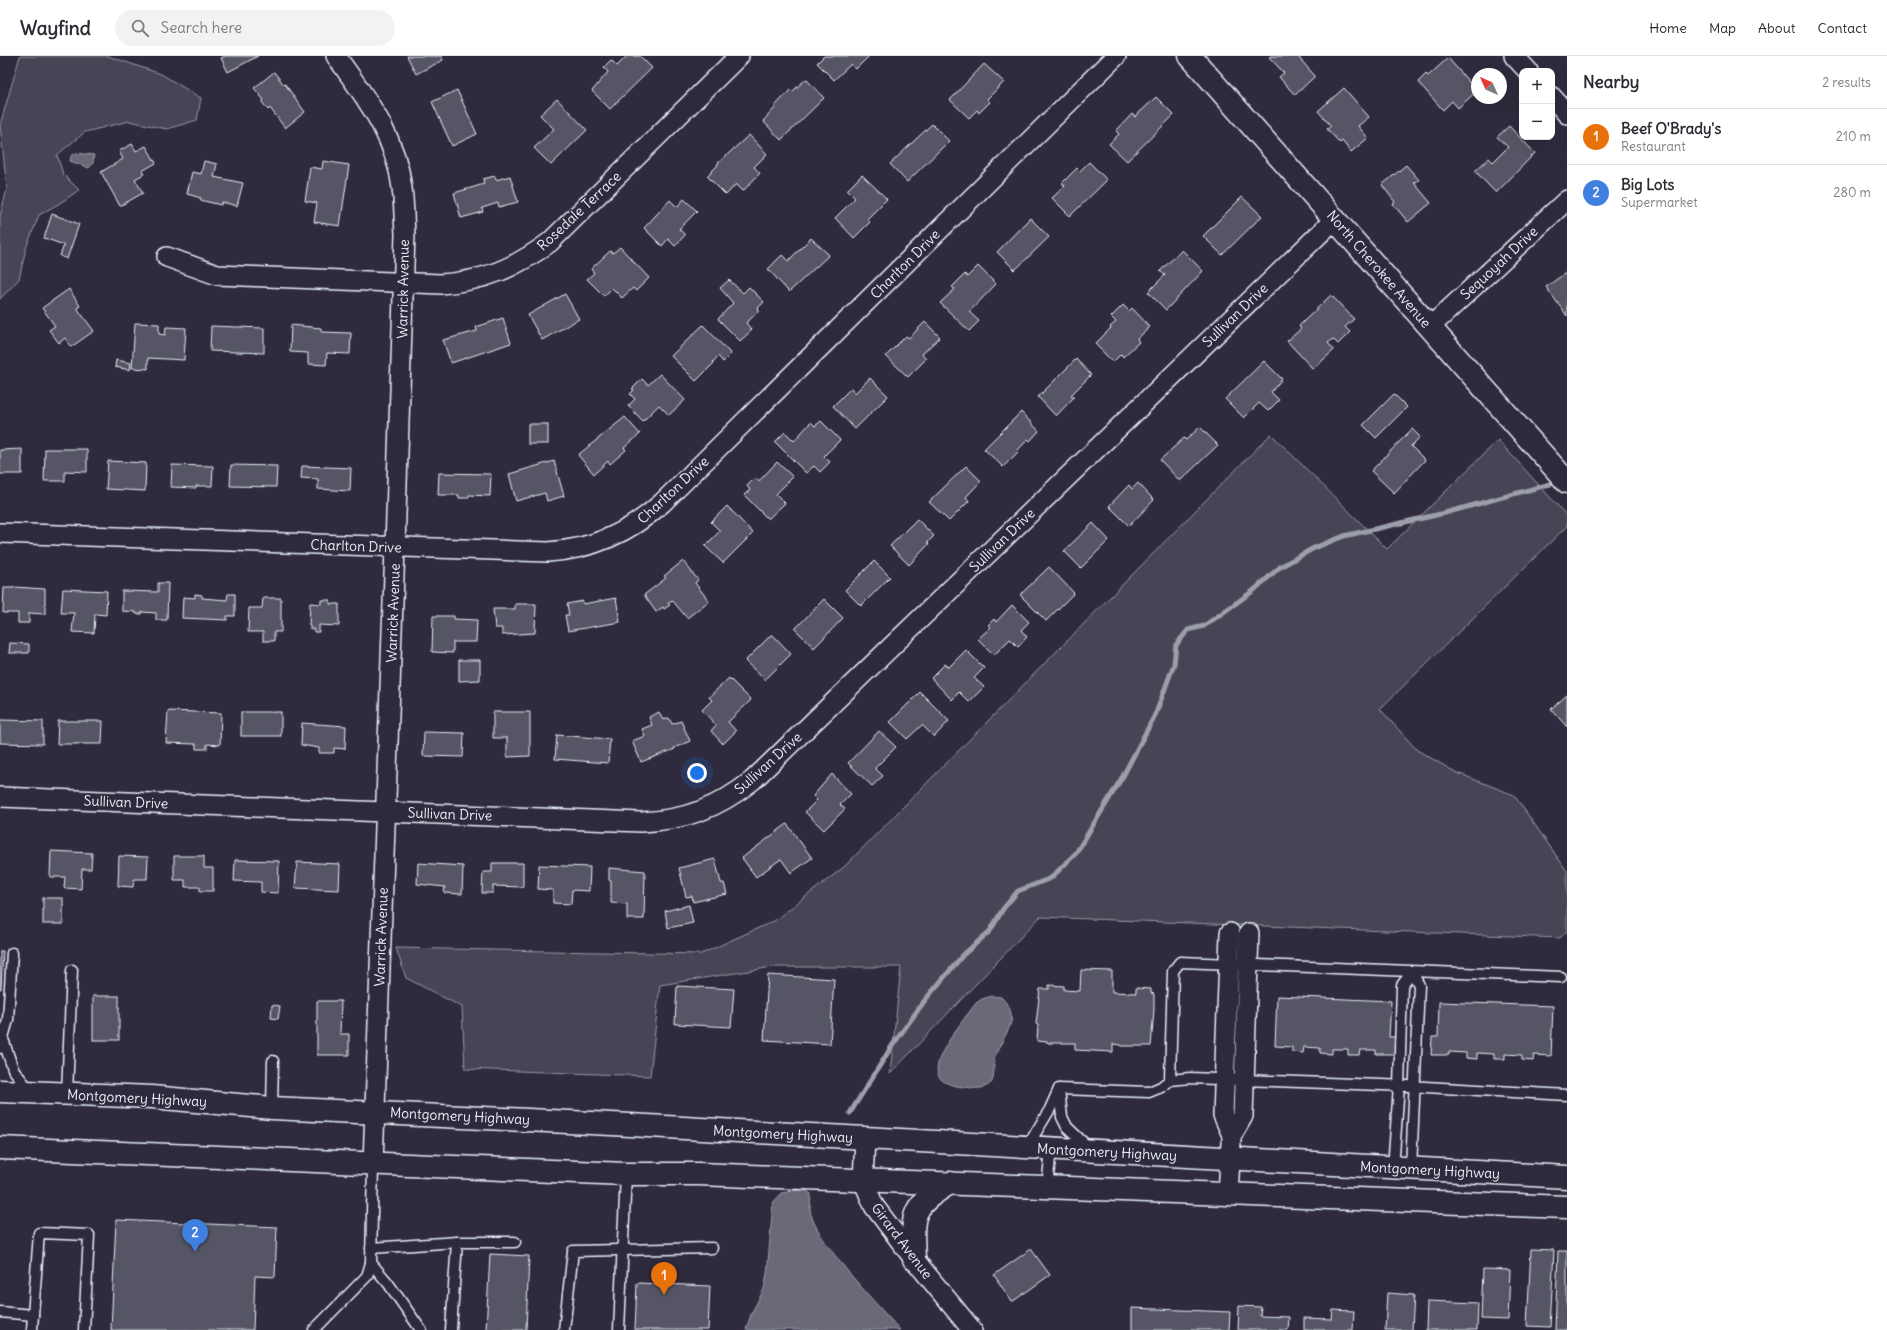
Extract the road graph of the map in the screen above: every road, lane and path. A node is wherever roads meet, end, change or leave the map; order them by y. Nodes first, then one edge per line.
1 (336, 56) edge
2 (738, 56) edge
3 (1116, 56) edge
4 (1190, 56) edge
5 (1514, 56) edge
6 (1525, 68) edge
7 (1555, 100) edge
8 (1567, 114) edge
9 (1567, 200) edge
10 (1335, 219) junction
11 (167, 257) dead end
12 (404, 283) junction
13 (1430, 327) junction
14 (1567, 482) edge
15 (0, 533) edge
16 (395, 547) junction
17 (0, 797) edge
18 (386, 812) junction
19 (1230, 933) dead end
20 (1249, 933) dead end
21 (12, 953) dead end
22 (1229, 965) junction
23 (1248, 966) junction
24 (72, 970) dead end
25 (1412, 972) junction
26 (1561, 978) dead end
27 (4, 1020) edge
28 (1, 1043) edge
29 (273, 1061) dead end
30 (1224, 1079) junction
31 (1170, 1080) junction
32 (1245, 1081) junction
33 (1399, 1086) junction
34 (1416, 1086) junction
35 (1059, 1089) junction
36 (0, 1091) edge
37 (31, 1092) junction
38 (67, 1094) junction
39 (1567, 1096) edge
40 (272, 1108) junction
41 (376, 1112) junction
42 (1232, 1135) junction
43 (865, 1139) junction
44 (0, 1148) edge
45 (1027, 1148) junction
46 (1051, 1149) junction
47 (1092, 1151) junction
48 (1230, 1159) junction
49 (373, 1164) junction
50 (1402, 1168) junction
51 (626, 1174) junction
52 (1567, 1177) edge
53 (863, 1180) junction
54 (950, 1183) junction
55 (1047, 1187) junction
56 (1228, 1194) junction
57 (1567, 1207) edge
58 (457, 1242) junction
59 (515, 1242) dead end
60 (372, 1248) junction
61 (712, 1248) dead end
62 (623, 1250) junction
63 (914, 1259) junction
64 (371, 1263) junction
65 (0, 1312) edge
66 (33, 1315) junction
67 (32, 1330) edge
68 (84, 1330) edge
69 (314, 1330) edge
70 (421, 1330) edge
71 (451, 1330) edge
72 (564, 1330) edge
73 (620, 1330) edge
74 (972, 1330) edge

1 - 12 street, Warrick Avenue
2 - 12 street, Rosedale Terrace
3 - 16 street, Charlton Drive
4 - 10 main road, North Cherokee Avenue
5 - 6 street
7 - 8 street
9 - 13 street, Sequoyah Drive
10 - 13 main road, North Cherokee Avenue
10 - 18 street, Sullivan Drive
11 - 12 street, Rosedale Terrace
12 - 16 street, Warrick Avenue
13 - 14 main road, North Cherokee Avenue
15 - 16 street, Charlton Drive
16 - 18 street, Warrick Avenue
17 - 18 street, Sullivan Drive
18 - 41 street, Warrick Avenue
19 - 22 street
20 - 23 street
21 - 27 lane
22 - 23 lane
22 - 30 street
22 - 31 lane
23 - 25 lane
23 - 32 street
24 - 38 lane
25 - 26 lane
25 - 33 lane
25 - 34 lane
27 - 28 lane
28 - 37 lane
29 - 40 lane
30 - 31 lane
30 - 32 lane
30 - 42 street
31 - 35 lane
32 - 33 lane
32 - 42 street
33 - 34 lane
33 - 50 lane
34 - 39 lane
34 - 50 lane
35 - 45 lane
35 - 47 lane
36 - 37 main road, Montgomery Highway
37 - 38 main road, Montgomery Highway
38 - 40 main road, Montgomery Highway
40 - 41 main road, Montgomery Highway
41 - 43 main road, Montgomery Highway
41 - 49 street, Warrick Avenue
42 - 48 street
43 - 45 main road, Montgomery Highway
43 - 53 street, Girard Avenue
44 - 49 main road
45 - 46 main road, Montgomery Highway
46 - 47 main road, Montgomery Highway
46 - 55 lane
47 - 48 main road, Montgomery Highway
48 - 50 main road, Montgomery Highway
48 - 56 street
49 - 51 main road
49 - 60 lane
50 - 52 main road, Montgomery Highway
51 - 53 main road
51 - 62 lane
53 - 54 main road
53 - 63 street, Girard Avenue
54 - 55 main road
54 - 63 main road
55 - 56 main road
56 - 57 main road
58 - 59 lane
58 - 60 lane
58 - 71 lane
60 - 64 lane
61 - 62 lane
62 - 72 lane
62 - 73 lane
63 - 74 street, Girard Avenue
64 - 69 lane
64 - 70 lane
65 - 66 lane
66 - 67 lane
66 - 68 lane

